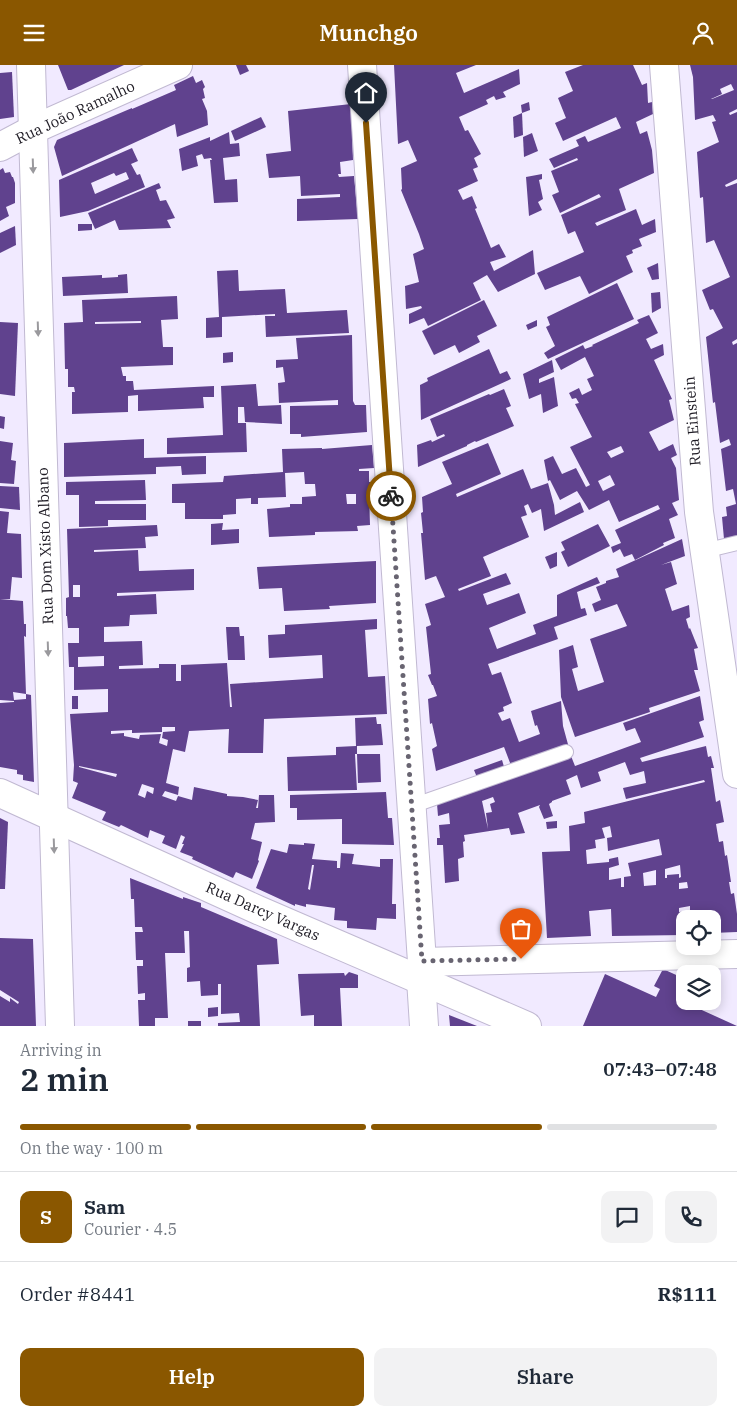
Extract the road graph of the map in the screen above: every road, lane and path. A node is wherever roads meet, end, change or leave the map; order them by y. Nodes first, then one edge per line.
1 (31, 65) edge
2 (178, 65) edge
3 (362, 65) edge
4 (664, 65) edge
5 (32, 130) junction
6 (0, 147) edge
7 (737, 543) edge
8 (704, 551) junction
9 (566, 752) dead end
10 (737, 774) edge
11 (0, 793) edge
12 (412, 806) junction
13 (53, 817) junction
14 (737, 954) edge
15 (422, 970) junction
16 (60, 1026) edge
17 (424, 1026) edge
18 (527, 1026) edge

1 - 5 street, Rua Dom Xisto Albano
2 - 5 street, Rua João Ramalho
3 - 12 street
4 - 8 street, Rua Einstein
5 - 6 street, Rua João Ramalho
5 -> 13 street, Rua Dom Xisto Albano
7 - 8 lane
8 - 10 street, Rua Einstein
9 - 12 lane
11 - 13 street, Rua Darcy Vargas
12 - 15 street
13 - 15 street, Rua Darcy Vargas
13 -> 16 street, Rua Dom Xisto Albano
14 - 15 street
15 - 17 street
15 - 18 street, Rua Darcy Vargas

